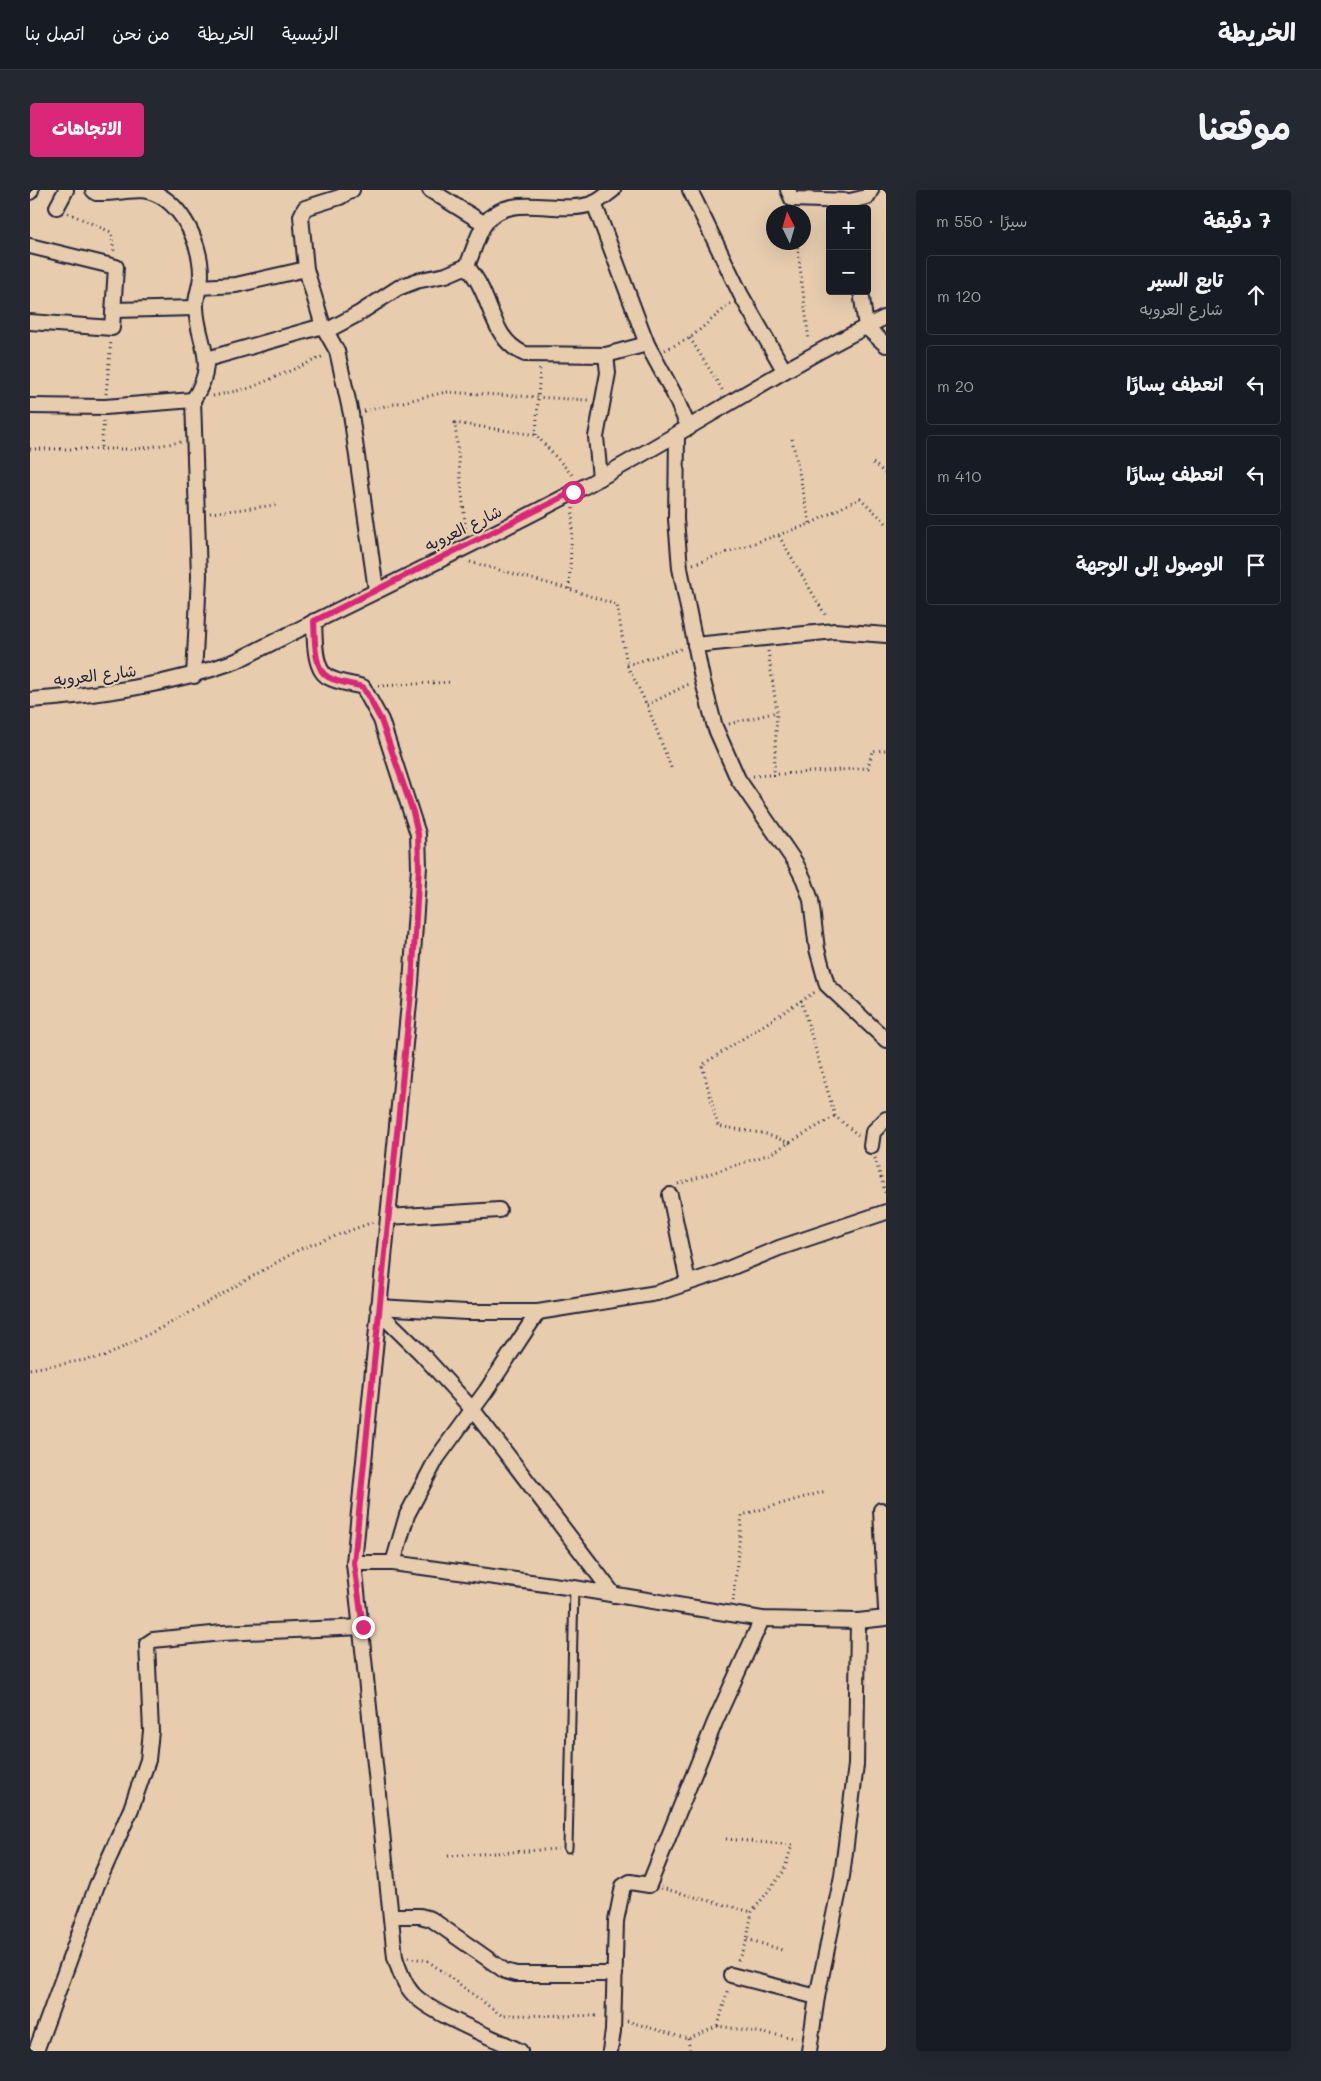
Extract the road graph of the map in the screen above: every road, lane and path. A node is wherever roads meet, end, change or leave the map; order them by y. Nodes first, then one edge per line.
1 (66, 190) edge
2 (93, 190) edge
3 (352, 190) edge
4 (430, 190) edge
5 (613, 190) edge
6 (690, 190) edge
7 (788, 190) edge
8 (871, 190) edge
9 (594, 203) junction
10 (850, 205) edge
11 (57, 207) dead end
12 (485, 224) junction
13 (110, 232) dead end
14 (30, 246) edge
15 (798, 250) edge
16 (468, 266) junction
17 (116, 267) junction
18 (306, 270) junction
19 (200, 287) junction
20 (741, 295) junction
21 (862, 295) edge
22 (196, 308) junction
23 (114, 310) junction
24 (886, 317) edge
25 (30, 322) edge
26 (866, 327) junction
27 (112, 328) junction
28 (325, 328) junction
29 (690, 338) junction
30 (886, 344) edge
31 (650, 350) junction
32 (337, 351) junction
33 (540, 353) junction
34 (606, 355) junction
35 (811, 356) junction
36 (207, 359) junction
37 (784, 370) junction
38 (540, 396) junction
39 (192, 400) junction
40 (602, 402) junction
41 (730, 403) junction
42 (30, 406) edge
43 (105, 408) junction
44 (352, 414) junction
45 (683, 431) junction
46 (536, 435) junction
47 (792, 439) dead end
48 (194, 440) junction
49 (101, 447) junction
50 (30, 449) edge
51 (873, 463) dead end
52 (886, 474) edge
53 (600, 478) junction
54 (578, 490) junction
55 (276, 505) dead end
56 (197, 515) junction
57 (886, 523) edge
58 (810, 524) junction
59 (778, 536) junction
60 (467, 546) junction
61 (446, 556) junction
62 (680, 568) junction
63 (569, 589) junction
64 (376, 590) junction
65 (314, 621) junction
66 (835, 631) junction
67 (886, 635) edge
68 (766, 638) junction
69 (695, 644) junction
70 (627, 665) junction
71 (194, 676) junction
72 (702, 678) junction
73 (452, 682) dead end
74 (363, 687) junction
75 (30, 700) edge
76 (647, 705) junction
77 (777, 712) junction
78 (715, 727) junction
79 (886, 750) edge
80 (672, 770) dead end
81 (774, 773) junction
82 (738, 779) junction
83 (827, 985) junction
84 (801, 1000) junction
85 (886, 1040) edge
86 (886, 1119) edge
87 (790, 1143) junction
88 (871, 1146) dead end
89 (670, 1195) joint
90 (499, 1210) dead end
91 (886, 1212) edge
92 (388, 1217) junction
93 (688, 1282) junction
94 (379, 1310) junction
95 (538, 1312) junction
96 (30, 1369) edge
97 (473, 1410) junction
98 (826, 1491) dead end
99 (881, 1510) dead end
100 (354, 1563) junction
101 (393, 1563) junction
102 (574, 1588) junction
103 (614, 1595) junction
104 (886, 1609) edge
105 (731, 1614) junction
106 (886, 1618) edge
107 (762, 1619) junction
108 (858, 1621) junction
109 (363, 1627) junction
110 (726, 1839) dead end
111 (568, 1848) joint
112 (448, 1856) dead end
113 (649, 1885) junction
114 (752, 1912) junction
115 (392, 1916) junction
116 (747, 1939) junction
117 (782, 1950) dead end
118 (395, 1957) junction
119 (615, 1974) junction
120 (731, 1975) junction
121 (816, 1997) junction
122 (613, 2016) junction
123 (718, 2026) junction
124 (688, 2040) junction
125 (809, 2046) edge
126 (36, 2051) edge
127 (520, 2051) edge
128 (610, 2051) edge
129 (690, 2051) edge

1 - 11 street
2 - 19 street
3 - 18 street
4 - 12 street
5 - 9 street
6 - 20 street
7 - 10 street
8 - 10 street
9 - 12 street
9 - 31 street
12 - 16 street
13 - 17 path
14 - 17 street
15 - 35 path
16 - 28 street
16 - 33 street
17 - 23 street
18 - 19 street
18 - 28 street
19 - 22 street
20 - 29 path
20 - 37 street
21 - 26 street
22 - 23 street
22 - 36 street
23 - 27 street
24 - 26 street, شارع العروبه
25 - 27 street
26 - 30 street
26 - 35 street, شارع العروبه
27 - 43 path
28 - 32 street
28 - 36 street
29 - 31 path
29 - 41 path
31 - 34 street
31 - 45 street
32 - 39 path
32 - 44 street
33 - 34 street
33 - 38 path
34 - 40 street
35 - 37 street, شارع العروبه
36 - 39 street
37 - 41 street, شارع العروبه
38 - 40 path
38 - 44 path
38 - 46 path
39 - 43 street
39 - 48 street
40 - 53 street
41 - 45 street, شارع العروبه
42 - 43 street
43 - 49 path
44 - 64 street
45 - 53 street, شارع العروبه
45 - 62 street
46 - 54 path
46 - 60 path
47 - 58 path
48 - 49 path
48 - 56 street
49 - 50 path
51 - 52 path
53 - 54 street, شارع العروبه
54 - 60 street, شارع العروبه
54 - 63 path
55 - 56 path
56 - 71 street
57 - 58 path
58 - 59 path
59 - 62 path
59 - 66 path
60 - 61 street, شارع العروبه
61 - 63 path
61 - 64 street, شارع العروبه
62 - 69 street
63 - 70 path
64 - 65 street, شارع العروبه
65 - 71 street, شارع العروبه
65 - 74 street
66 - 67 street
66 - 68 street
68 - 69 street
68 - 77 path
69 - 70 path
69 - 72 street
70 - 76 path
71 - 75 street, شارع العروبه
72 - 76 path
72 - 78 street
73 - 74 path
74 - 92 street
76 - 80 path
77 - 78 path
77 - 81 path
78 - 82 street
79 - 81 path
81 - 82 path
82 - 83 street
83 - 84 path
83 - 85 street
84 - 87 path
84 - 87 path
86 - 88 street
87 - 89 path
89 - 93 street
90 - 92 street
91 - 93 street
92 - 94 street
92 - 96 path
93 - 95 street
94 - 95 street
94 - 97 street
94 - 100 street
95 - 97 street
97 - 101 street
97 - 103 street
98 - 105 path
99 - 104 street
100 - 101 street
100 - 109 street
101 - 102 street
102 - 103 street
102 - 111 lane
103 - 105 street
105 - 107 street
106 - 108 street
107 - 108 street
107 - 113 street
108 - 121 street
109 - 115 street
109 - 126 street
110 - 114 path
111 - 112 path
113 - 114 path
113 - 119 street
114 - 116 path
115 - 118 street
115 - 119 street
116 - 117 path
116 - 120 path
118 - 122 path
118 - 127 street
119 - 122 street
120 - 121 street
120 - 123 path
121 - 125 street
122 - 124 path
122 - 128 street
123 - 124 path
123 - 125 path
124 - 129 path

